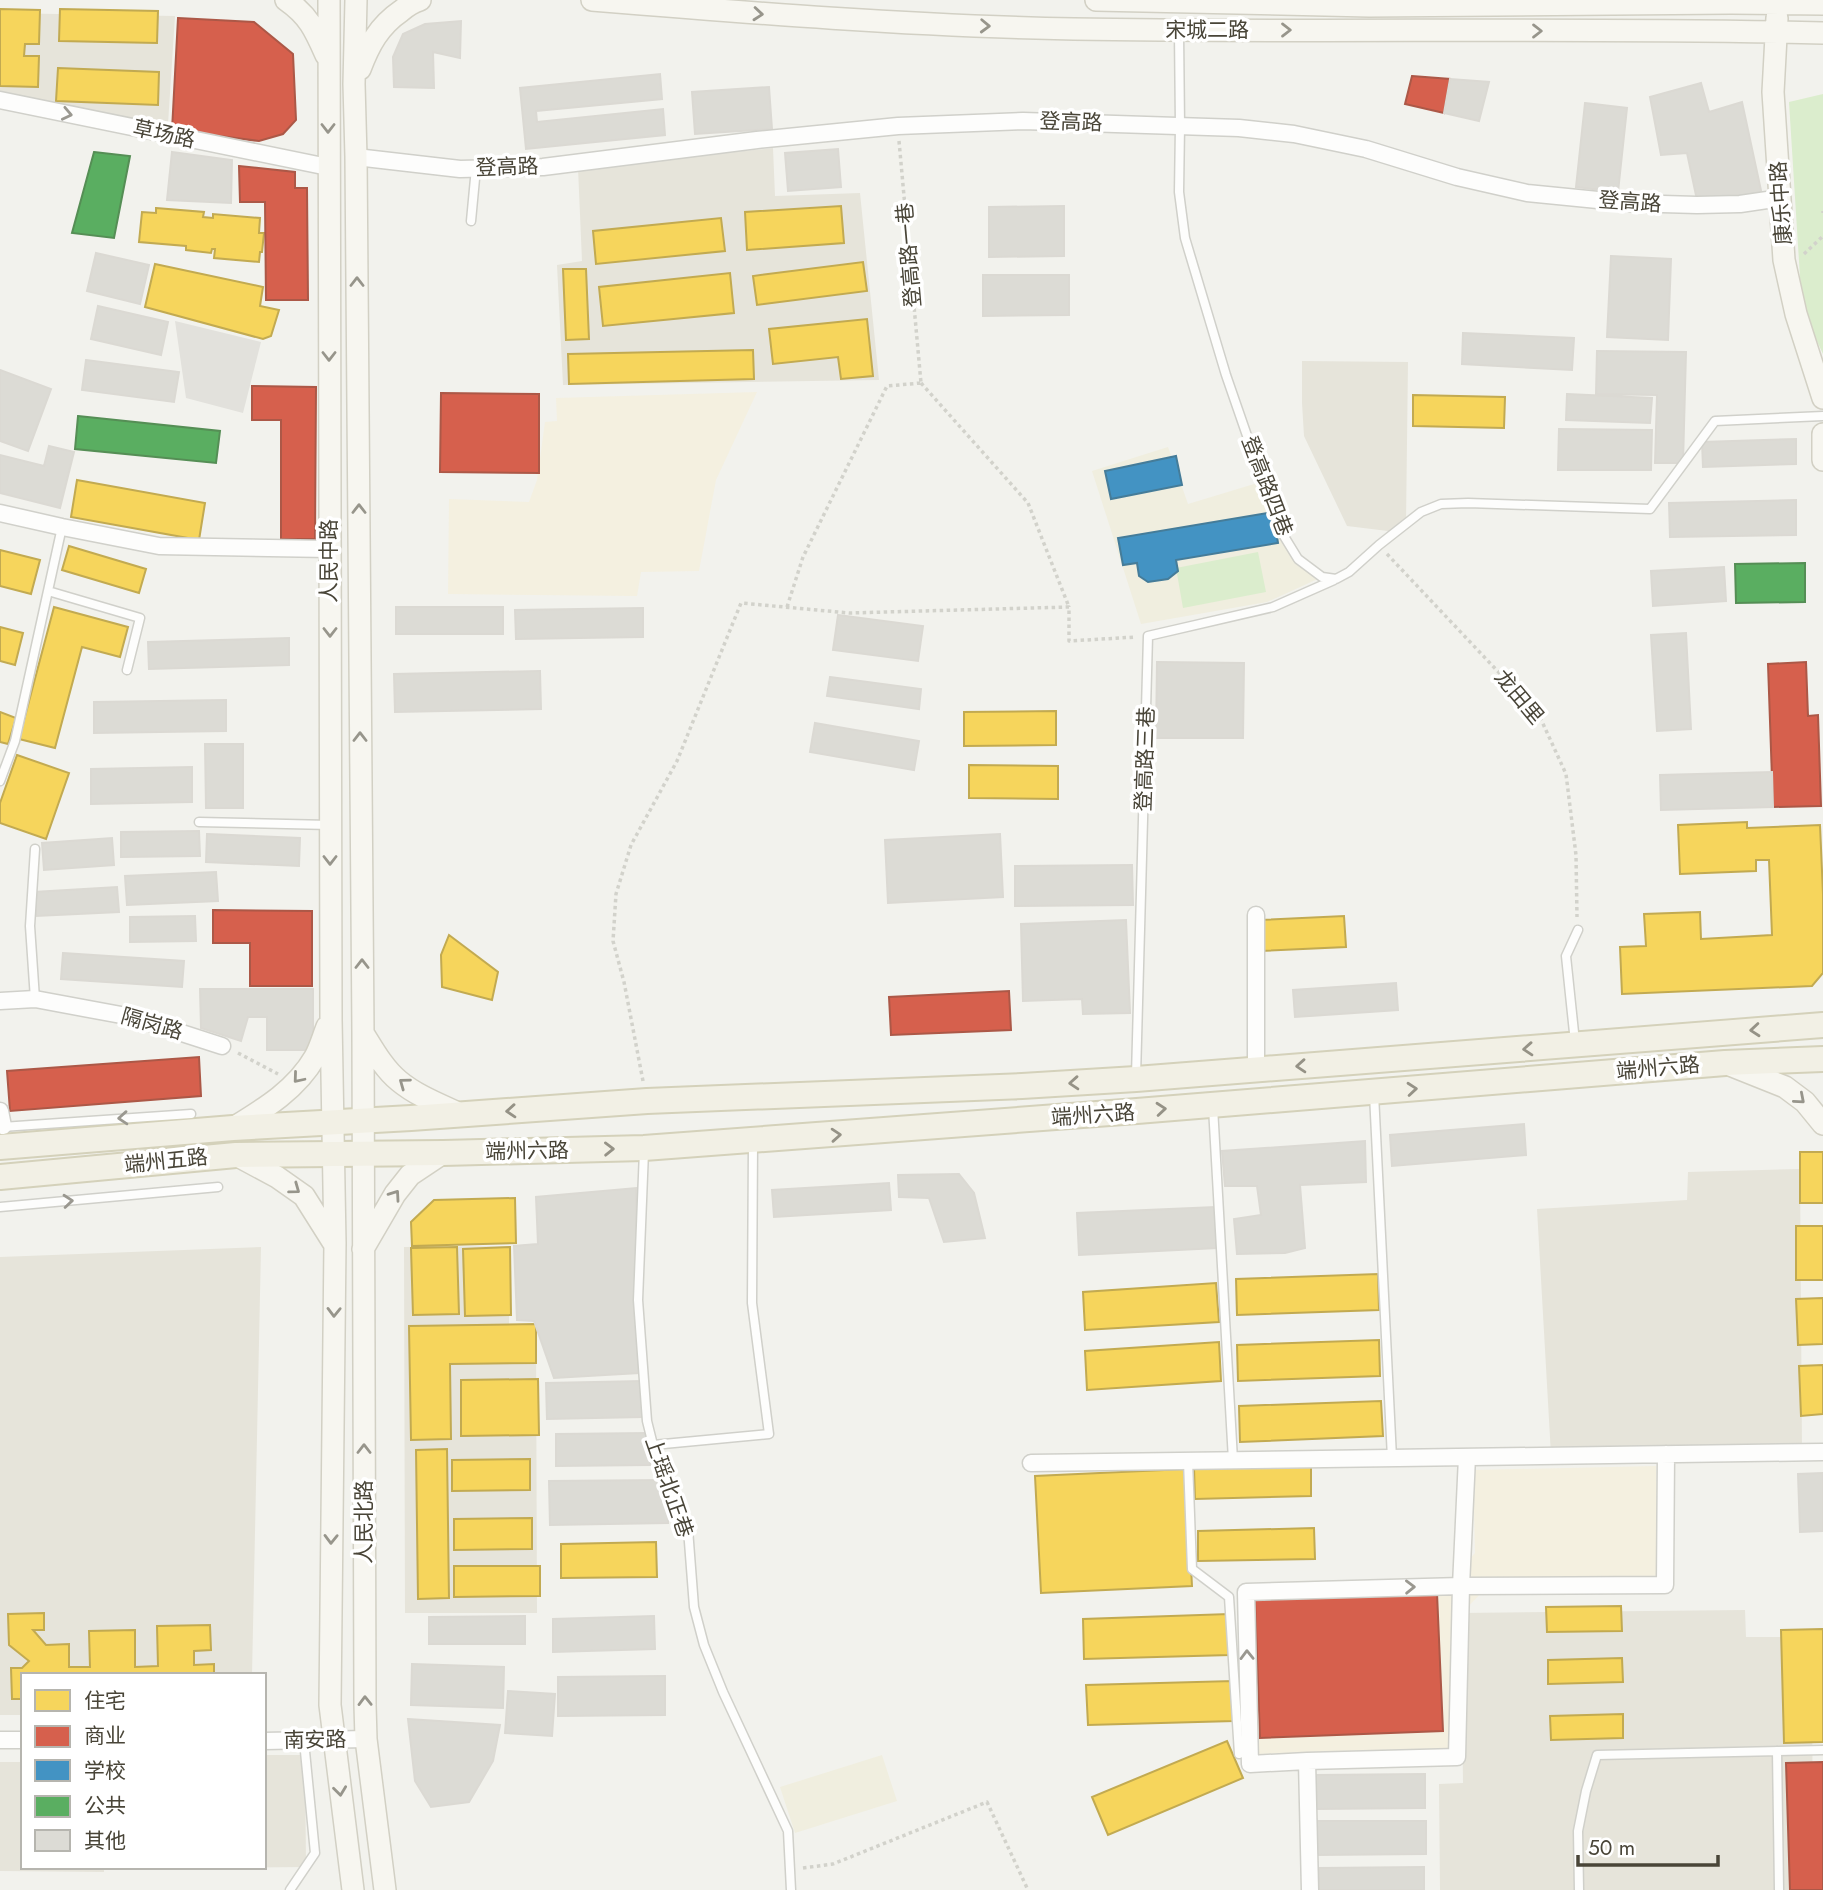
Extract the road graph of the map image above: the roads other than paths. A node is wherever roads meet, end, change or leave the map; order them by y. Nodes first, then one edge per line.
1 (286, 0) edge
2 (329, 0) edge
3 (356, 0) edge
4 (420, 0) edge
5 (592, 0) edge
6 (1096, 0) edge
7 (1749, 2) edge
8 (1668, 4) junction
9 (1778, 4) junction
10 (1823, 4) edge
11 (1179, 30) junction
12 (1668, 31) junction
13 (1776, 32) junction
14 (1823, 33) edge
15 (328, 60) junction
16 (354, 84) junction
17 (0, 100) edge
18 (1181, 126) junction
19 (356, 157) junction
20 (328, 167) junction
21 (476, 168) junction
22 (1781, 198) junction
23 (471, 221) dead end
24 (1823, 398) edge
25 (1823, 416) edge
26 (1823, 434) edge
27 (1823, 460) edge
28 (0, 513) edge
29 (62, 527) junction
30 (329, 549) junction
31 (1336, 579) junction
32 (48, 591) junction
33 (127, 670) dead end
34 (0, 781) edge
35 (199, 822) dead end
36 (330, 825) junction
37 (35, 849) dead end
38 (1256, 915) dead end
39 (1578, 930) road end
40 (36, 999) junction
41 (0, 1001) edge
42 (331, 1018) junction
43 (1823, 1025) edge
44 (363, 1032) junction
45 (222, 1045) road end
46 (1576, 1045) junction
47 (1823, 1059) edge
48 (1725, 1063) junction
49 (1256, 1070) junction
50 (1136, 1079) junction
51 (1374, 1092) junction
52 (1213, 1105) junction
53 (191, 1114) dead end
54 (462, 1115) junction
55 (363, 1121) junction
56 (332, 1123) junction
57 (1823, 1124) edge
58 (1, 1128) edge
59 (233, 1128) junction
60 (753, 1141) junction
61 (644, 1149) junction
62 (443, 1153) junction
63 (333, 1154) junction
64 (362, 1154) junction
65 (236, 1155) junction
66 (0, 1177) edge
67 (218, 1186) dead end
68 (0, 1207) edge
69 (363, 1223) junction
70 (334, 1233) junction
71 (362, 1250) junction
72 (653, 1446) junction
73 (1823, 1452) edge
74 (1666, 1454) junction
75 (1467, 1457) junction
76 (1392, 1458) junction
77 (1233, 1460) junction
78 (1188, 1461) junction
79 (1031, 1463) dead end
80 (1461, 1586) junction
81 (366, 1739) junction
82 (0, 1740) edge
83 (21, 1740) edge
84 (266, 1741) edge
85 (304, 1741) junction
86 (333, 1741) junction
87 (1823, 1750) edge
88 (1777, 1751) junction
89 (1239, 1754) dead end
90 (1307, 1761) junction
91 (290, 1890) edge
92 (353, 1890) edge
93 (386, 1890) edge
94 (791, 1890) edge
95 (1310, 1890) edge
96 (1579, 1890) edge
97 (1779, 1890) edge

1 - 15 main road
2 - 15 main road, 人民中路
3 - 16 main road, 人民中路
4 - 16 main road
5 -> 11 main road, 宋城二路
6 - 8 main road, 宋城二路
7 - 8 main road, 宋城二路
7 - 9 main road, 宋城二路
8 - 12 main road
9 - 10 main road, 宋城二路
9 - 13 main road, 康乐中路
11 -> 12 main road, 宋城二路
11 - 18 lane, 登高路四巷
12 - 13 main road, 宋城二路
13 - 14 main road, 宋城二路
13 - 22 main road, 康乐中路
15 -> 20 main road, 人民中路
16 - 19 main road, 人民中路
17 -> 20 street, 草场路
18 - 21 street, 登高路
18 - 22 street, 登高路
18 - 31 lane, 登高路四巷
19 - 21 street, 登高路
44 -> 19 main road, 人民中路
20 -> 30 main road, 人民中路
21 - 23 lane
22 - 24 main road, 康乐中路
25 - 31 lane
26 - 27 main road
28 - 29 street
29 - 30 street
29 - 32 lane
30 -> 36 main road, 人民中路
31 - 50 lane, 登高路三巷
32 - 33 lane
32 - 34 lane
35 - 36 lane
36 -> 42 main road, 人民中路
37 - 40 lane
38 - 49 street
39 - 46 lane
40 - 41 street, 隔岗路
40 - 45 street, 隔岗路
42 - 56 main road, 人民中路
42 -> 59 main road
43 -> 46 main road, 端州六路
54 -> 44 main road
44 - 55 main road, 人民中路
46 -> 49 main road, 端州六路
47 - 48 main road, 端州六路
51 -> 48 main road, 端州六路
48 -> 57 main road
49 - 50 main road, 端州六路
50 -> 54 main road, 端州六路
51 - 52 main road, 端州六路
51 - 76 lane
60 -> 52 main road, 端州六路
52 - 77 lane
53 -> 58 lane
54 - 55 main road, 端州六路
55 - 56 main road, 端州五路
55 - 64 main road, 人民中路
56 - 59 main road, 端州五路
56 - 63 main road, 人民中路
58 - 59 main road, 端州五路
60 - 61 main road, 端州六路
60 - 72 lane
62 -> 61 main road, 端州六路
61 - 72 lane, 上瑶北正巷
62 - 64 main road, 端州六路
71 -> 62 main road
63 - 64 main road, 端州五路
63 - 65 main road, 端州五路
63 - 70 main road, 人民北路
64 - 69 main road, 人民北路
65 - 66 main road, 端州五路
65 -> 70 main road
68 -> 67 lane
69 - 70 main road
69 - 71 main road, 人民北路
70 -> 86 main road, 人民北路
81 -> 71 main road, 人民北路
72 - 94 lane, 上瑶北正巷
73 - 74 street
74 - 75 street
74 - 80 street
75 - 76 street
75 - 80 street
76 - 77 street
77 - 78 street
78 - 79 street
78 - 89 lane
80 - 90 street
90 -> 80 street
81 - 86 street, 南安路
81 - 93 main road, 人民北路
82 - 83 street
84 - 85 street, 南安路
85 - 86 street, 南安路
85 - 91 lane
86 -> 92 main road, 人民北路
87 - 88 lane
88 - 96 lane
88 - 97 lane
90 - 95 street

